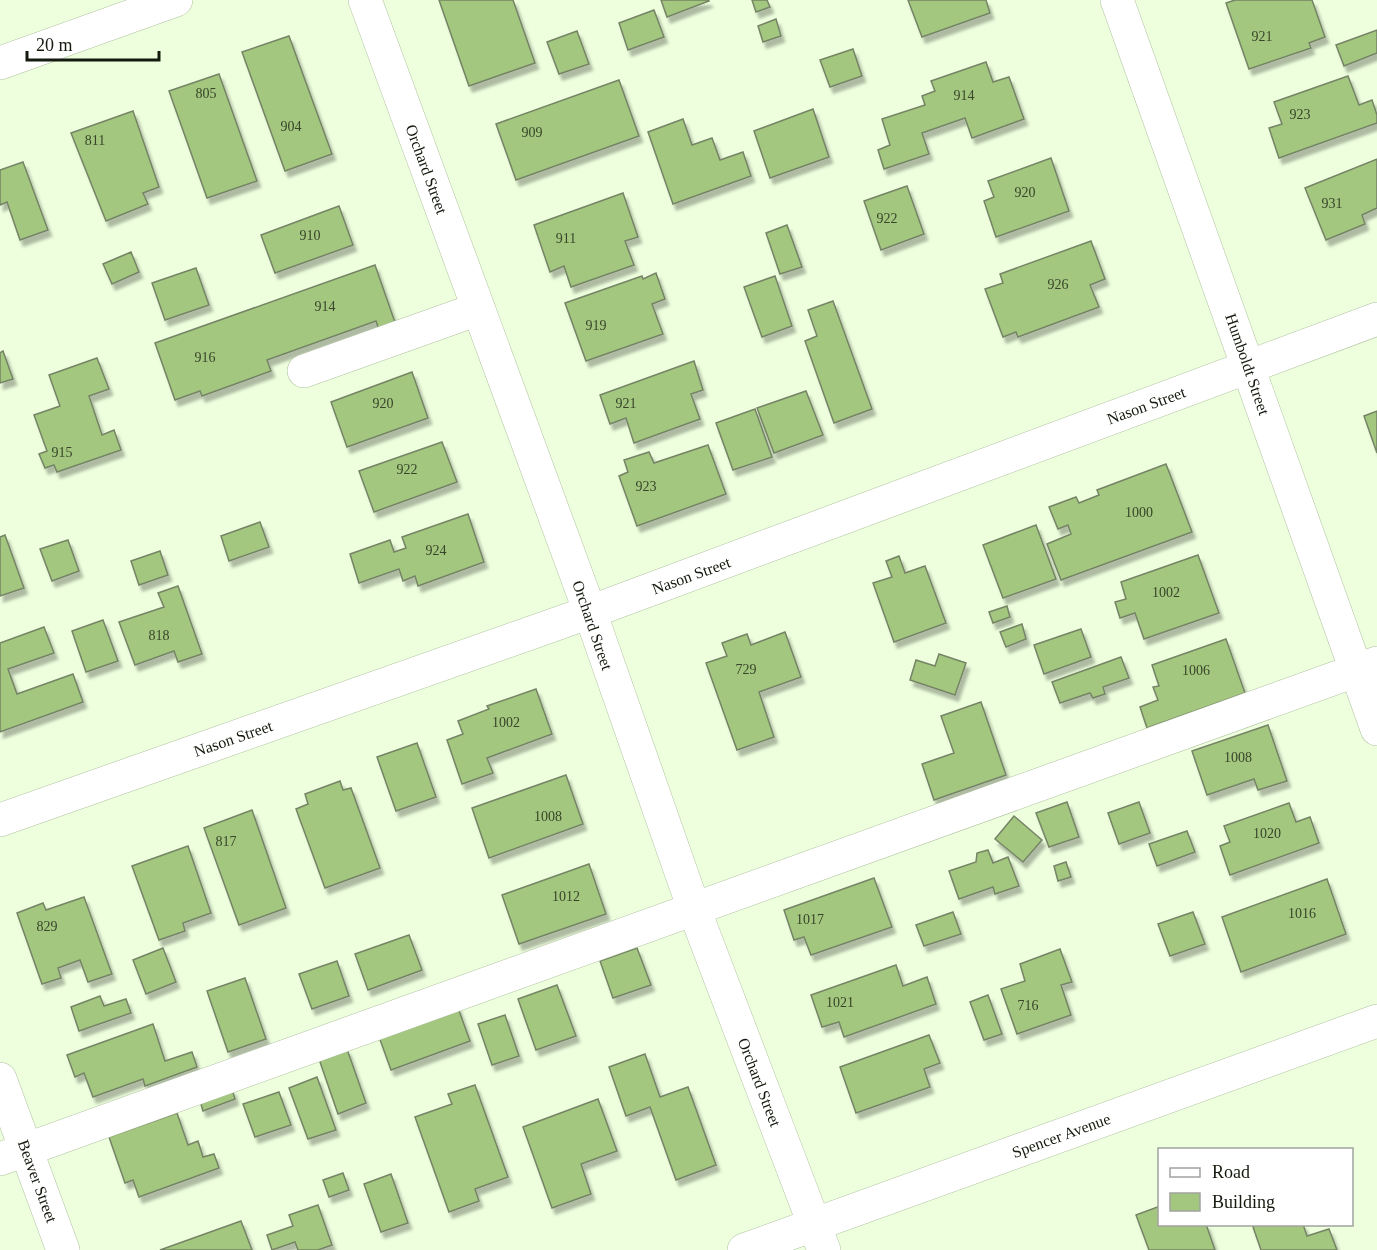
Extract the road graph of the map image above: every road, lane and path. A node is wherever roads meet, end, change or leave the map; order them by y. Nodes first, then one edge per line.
1 (176, 0) edge
2 (365, 0) edge
3 (1117, 0) edge
4 (3, 53) edge
5 (478, 309) junction
6 (1377, 319) edge
7 (1249, 366) junction
8 (304, 371) dead end
9 (590, 612) junction
10 (1366, 666) edge
11 (1377, 729) edge
12 (0, 820) edge
13 (694, 909) junction
14 (1377, 1021) edge
15 (0, 1079) edge
16 (13, 1154) edge
17 (819, 1238) edge
18 (63, 1250) edge
19 (744, 1250) edge

1 - 4 street
2 - 5 street, Orchard Street
3 - 7 street, Humboldt Street
5 - 8 street
5 - 9 street, Orchard Street
6 - 7 street, Nason Street
7 - 9 street, Nason Street
7 - 10 street, Humboldt Street
9 - 12 street, Nason Street
9 - 13 street, Orchard Street
10 - 11 street, Humboldt Street
10 - 13 street
13 - 16 street
13 - 17 street, Orchard Street
14 - 17 street, Spencer Avenue
15 - 16 street, Beaver Street
16 - 18 street, Beaver Street
17 - 19 street, Spencer Avenue

